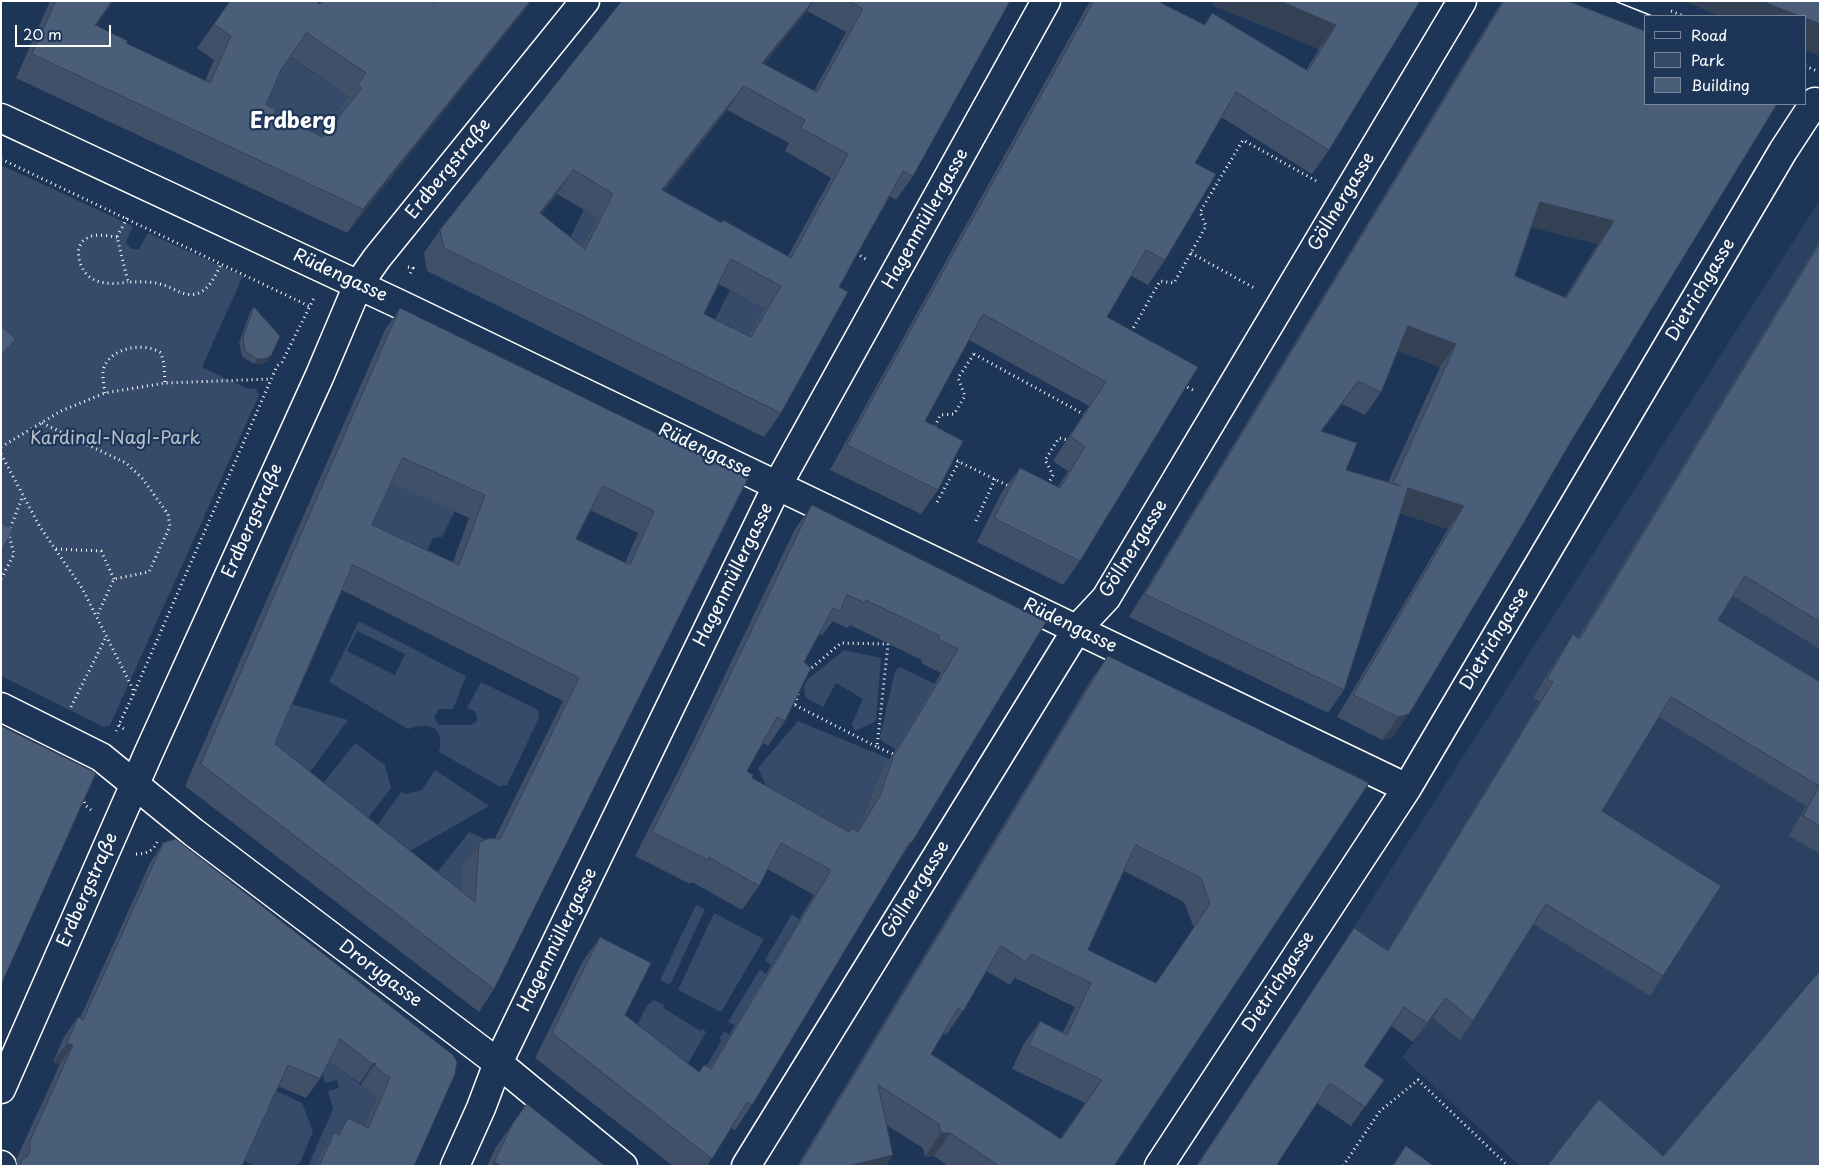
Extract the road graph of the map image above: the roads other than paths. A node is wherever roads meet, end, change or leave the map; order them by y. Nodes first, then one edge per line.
1 (585, 1) edge
2 (1046, 1) edge
3 (1462, 1) edge
4 (1574, 1) edge
5 (1644, 29) edge
6 (1813, 102) edge
7 (1, 118) edge
8 (358, 285) junction
9 (777, 486) junction
10 (1077, 629) junction
11 (1, 708) edge
12 (135, 784) junction
13 (1407, 788) junction
14 (498, 1063) junction
15 (1, 1088) edge
16 (455, 1166) edge
17 (624, 1166) edge
18 (746, 1166) edge
19 (1159, 1166) edge

1 - 8 street, Erdbergstraße
2 - 9 street, Hagenmüllergasse
3 - 10 street, Göllnergasse
4 - 5 street
6 - 13 street, Dietrichgasse
7 - 8 street, Rüdengasse
8 - 9 street, Rüdengasse
8 - 12 street, Erdbergstraße
9 - 10 street, Rüdengasse
9 - 14 street, Hagenmüllergasse
10 - 13 street, Rüdengasse
10 - 18 street, Göllnergasse
11 - 12 street, Drorygasse
12 - 14 street, Drorygasse
12 - 15 street, Erdbergstraße
13 - 19 street, Dietrichgasse
14 - 16 street, Hagenmüllergasse
14 - 17 street, Drorygasse

